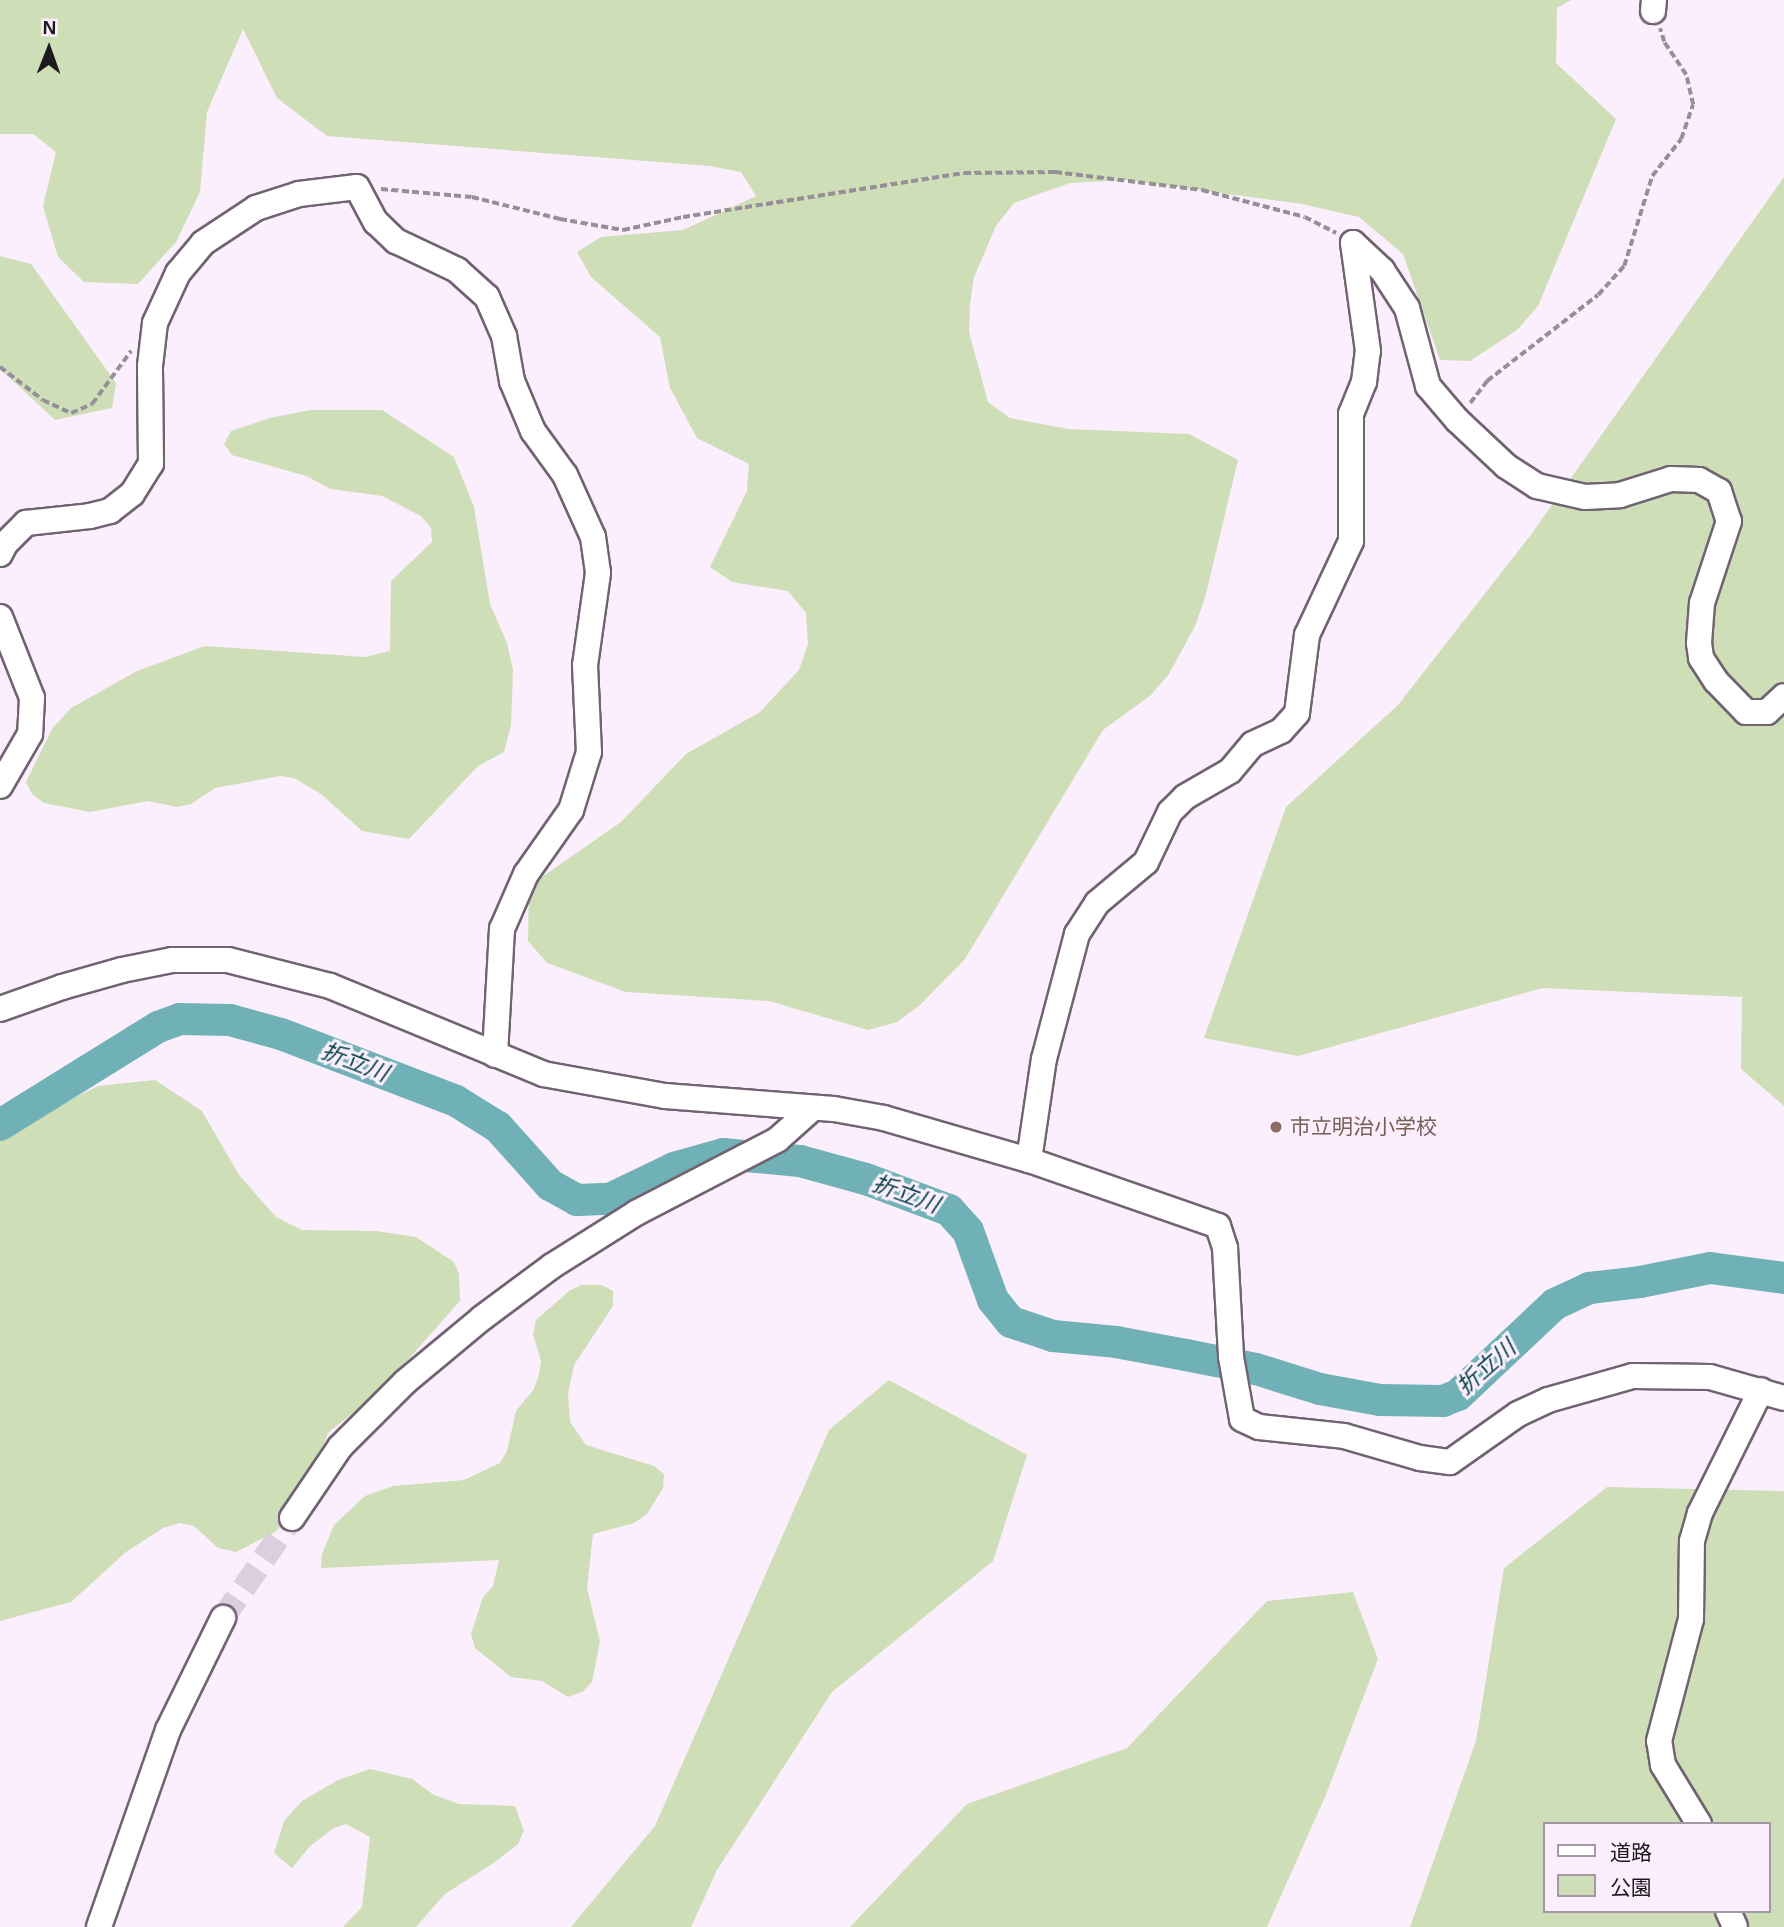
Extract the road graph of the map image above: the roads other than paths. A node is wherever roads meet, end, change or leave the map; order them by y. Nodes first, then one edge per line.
1 (0, 554) edge
2 (0, 617) edge
3 (1784, 696) edge
4 (0, 786) edge
5 (2, 1004) edge
6 (495, 1055) junction
7 (813, 1108) junction
8 (1029, 1160) junction
9 (1773, 1394) edge
10 (292, 1518) tunnel mouth
11 (223, 1618) tunnel mouth
12 (1698, 1822) edge
13 (99, 1927) edge

1 - 6 street
2 - 4 street
3 - 8 street
5 - 6 street
6 - 7 street
7 - 8 street
7 - 10 street
8 - 9 street
9 - 12 street
11 - 13 street

